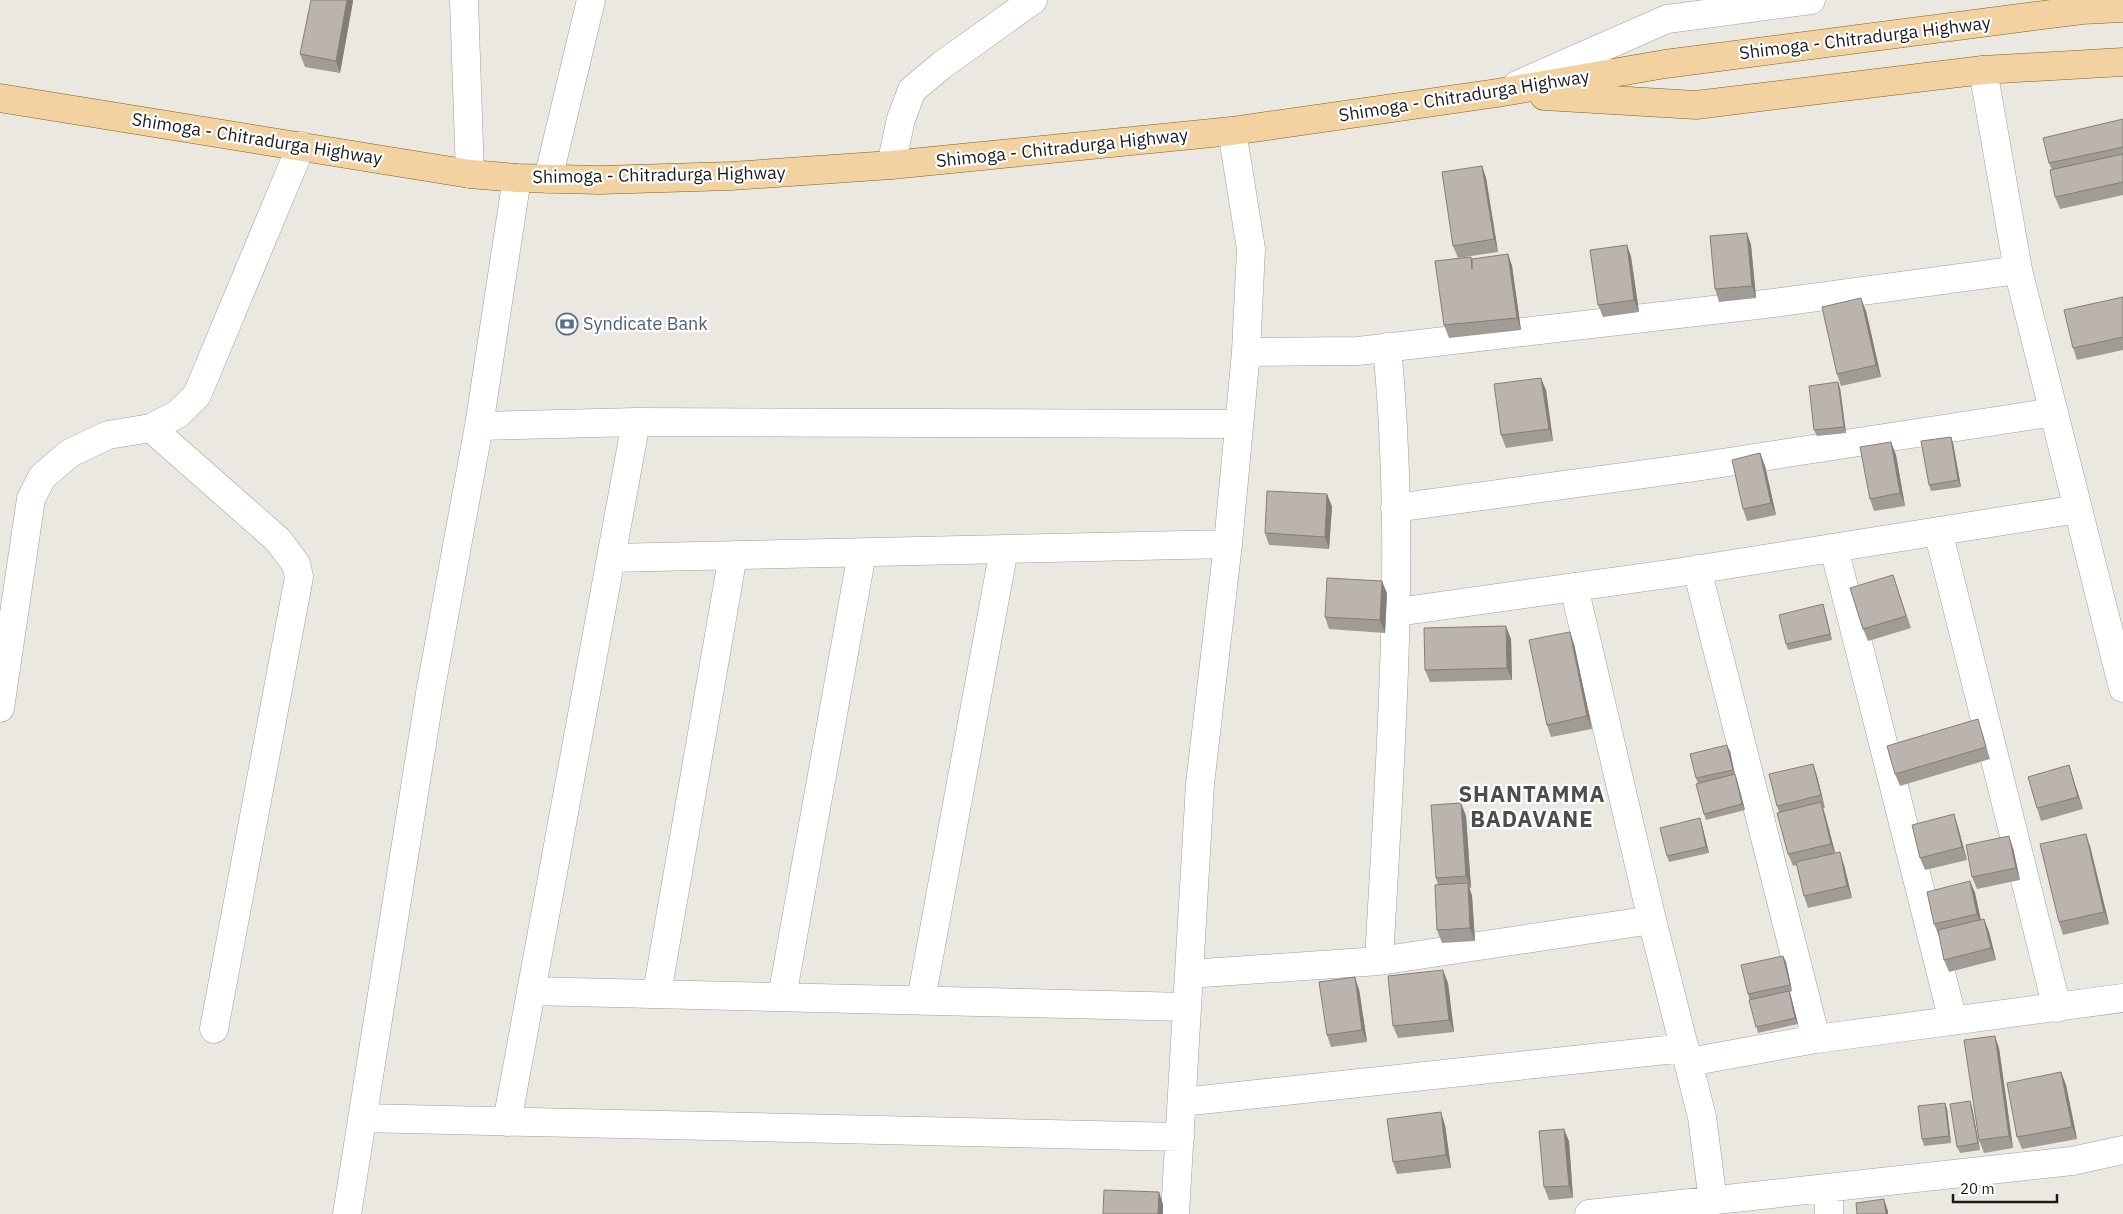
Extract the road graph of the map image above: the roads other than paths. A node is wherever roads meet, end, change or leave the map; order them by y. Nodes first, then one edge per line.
1 (464, 0) edge
2 (591, 0) edge
3 (1033, 0) edge
4 (1810, 0) edge
5 (2123, 8) edge
6 (2123, 62) edge
7 (1983, 70) junction
8 (1497, 93) junction
9 (0, 98) edge
10 (1232, 131) junction
11 (301, 146) junction
12 (891, 165) junction
13 (470, 174) junction
14 (517, 178) junction
15 (548, 179) junction
16 (2018, 270) junction
17 (1387, 348) junction
18 (1246, 352) junction
19 (2054, 412) junction
20 (636, 422) junction
21 (1237, 424) junction
22 (479, 426) junction
23 (151, 428) junction
24 (1395, 508) junction
25 (2078, 509) junction
26 (1938, 531) junction
27 (1228, 544) junction
28 (1834, 548) junction
29 (1004, 549) junction
30 (862, 553) junction
31 (733, 555) junction
32 (611, 558) junction
33 (1697, 569) junction
34 (1574, 587) junction
35 (1397, 612) junction
36 (2123, 688) edge
37 (0, 708) edge
38 (1652, 920) junction
39 (1379, 961) junction
40 (1190, 974) junction
41 (531, 991) junction
42 (657, 993) junction
43 (782, 997) junction
44 (2123, 998) edge
45 (921, 1000) junction
46 (1187, 1006) junction
47 (2057, 1008) junction
48 (1953, 1022) junction
49 (214, 1029) dead end
50 (1816, 1040) junction
51 (1687, 1055) junction
52 (1182, 1102) junction
53 (362, 1118) junction
54 (507, 1122) junction
55 (1180, 1137) junction
56 (2123, 1150) edge
57 (1713, 1201) junction
58 (1829, 1201) edge
59 (1665, 1210) edge
60 (347, 1214) edge
61 (1175, 1214) edge
62 (1589, 1214) edge

1 - 13 street
2 - 15 street
3 - 12 street
4 - 8 street
5 - 8 main road, Shimoga - Chitradurga Highway
6 - 7 main road
7 - 8 main road
7 - 16 street
8 - 10 main road, Shimoga - Chitradurga Highway
9 - 11 main road, Shimoga - Chitradurga Highway
10 - 12 main road, Shimoga - Chitradurga Highway
10 - 18 street
11 - 13 main road, Shimoga - Chitradurga Highway
11 - 23 street
12 - 15 main road, Shimoga - Chitradurga Highway
13 - 14 main road, Shimoga - Chitradurga Highway
14 - 15 main road, Shimoga - Chitradurga Highway
14 - 22 street
16 - 17 street
16 - 19 street
17 - 18 street
17 - 24 street
18 - 21 street
19 - 24 street
19 - 25 street
20 - 21 street
20 - 22 street
20 - 32 street
21 - 27 street
22 - 53 street
23 - 37 street
23 - 49 street
24 - 35 street
25 - 26 street
25 - 36 street
26 - 28 street
26 - 47 street
27 - 29 street
27 - 40 street
28 - 33 street
28 - 48 street
29 - 30 street
29 - 45 street
30 - 31 street
30 - 43 street
31 - 32 street
31 - 42 street
32 - 41 street
33 - 34 street
33 - 50 street
34 - 35 street
34 - 38 street
35 - 39 street
38 - 39 street
38 - 51 street
39 - 40 street
40 - 46 street
41 - 42 street
41 - 54 street
42 - 43 street
43 - 45 street
44 - 47 street
45 - 46 street
46 - 52 street
47 - 48 street
48 - 50 street
50 - 51 street
51 - 52 street
51 - 57 street
52 - 55 street
53 - 54 street
53 - 60 street
54 - 55 street
55 - 61 street
56 - 58 street
57 - 58 street
57 - 59 street
59 - 62 street

